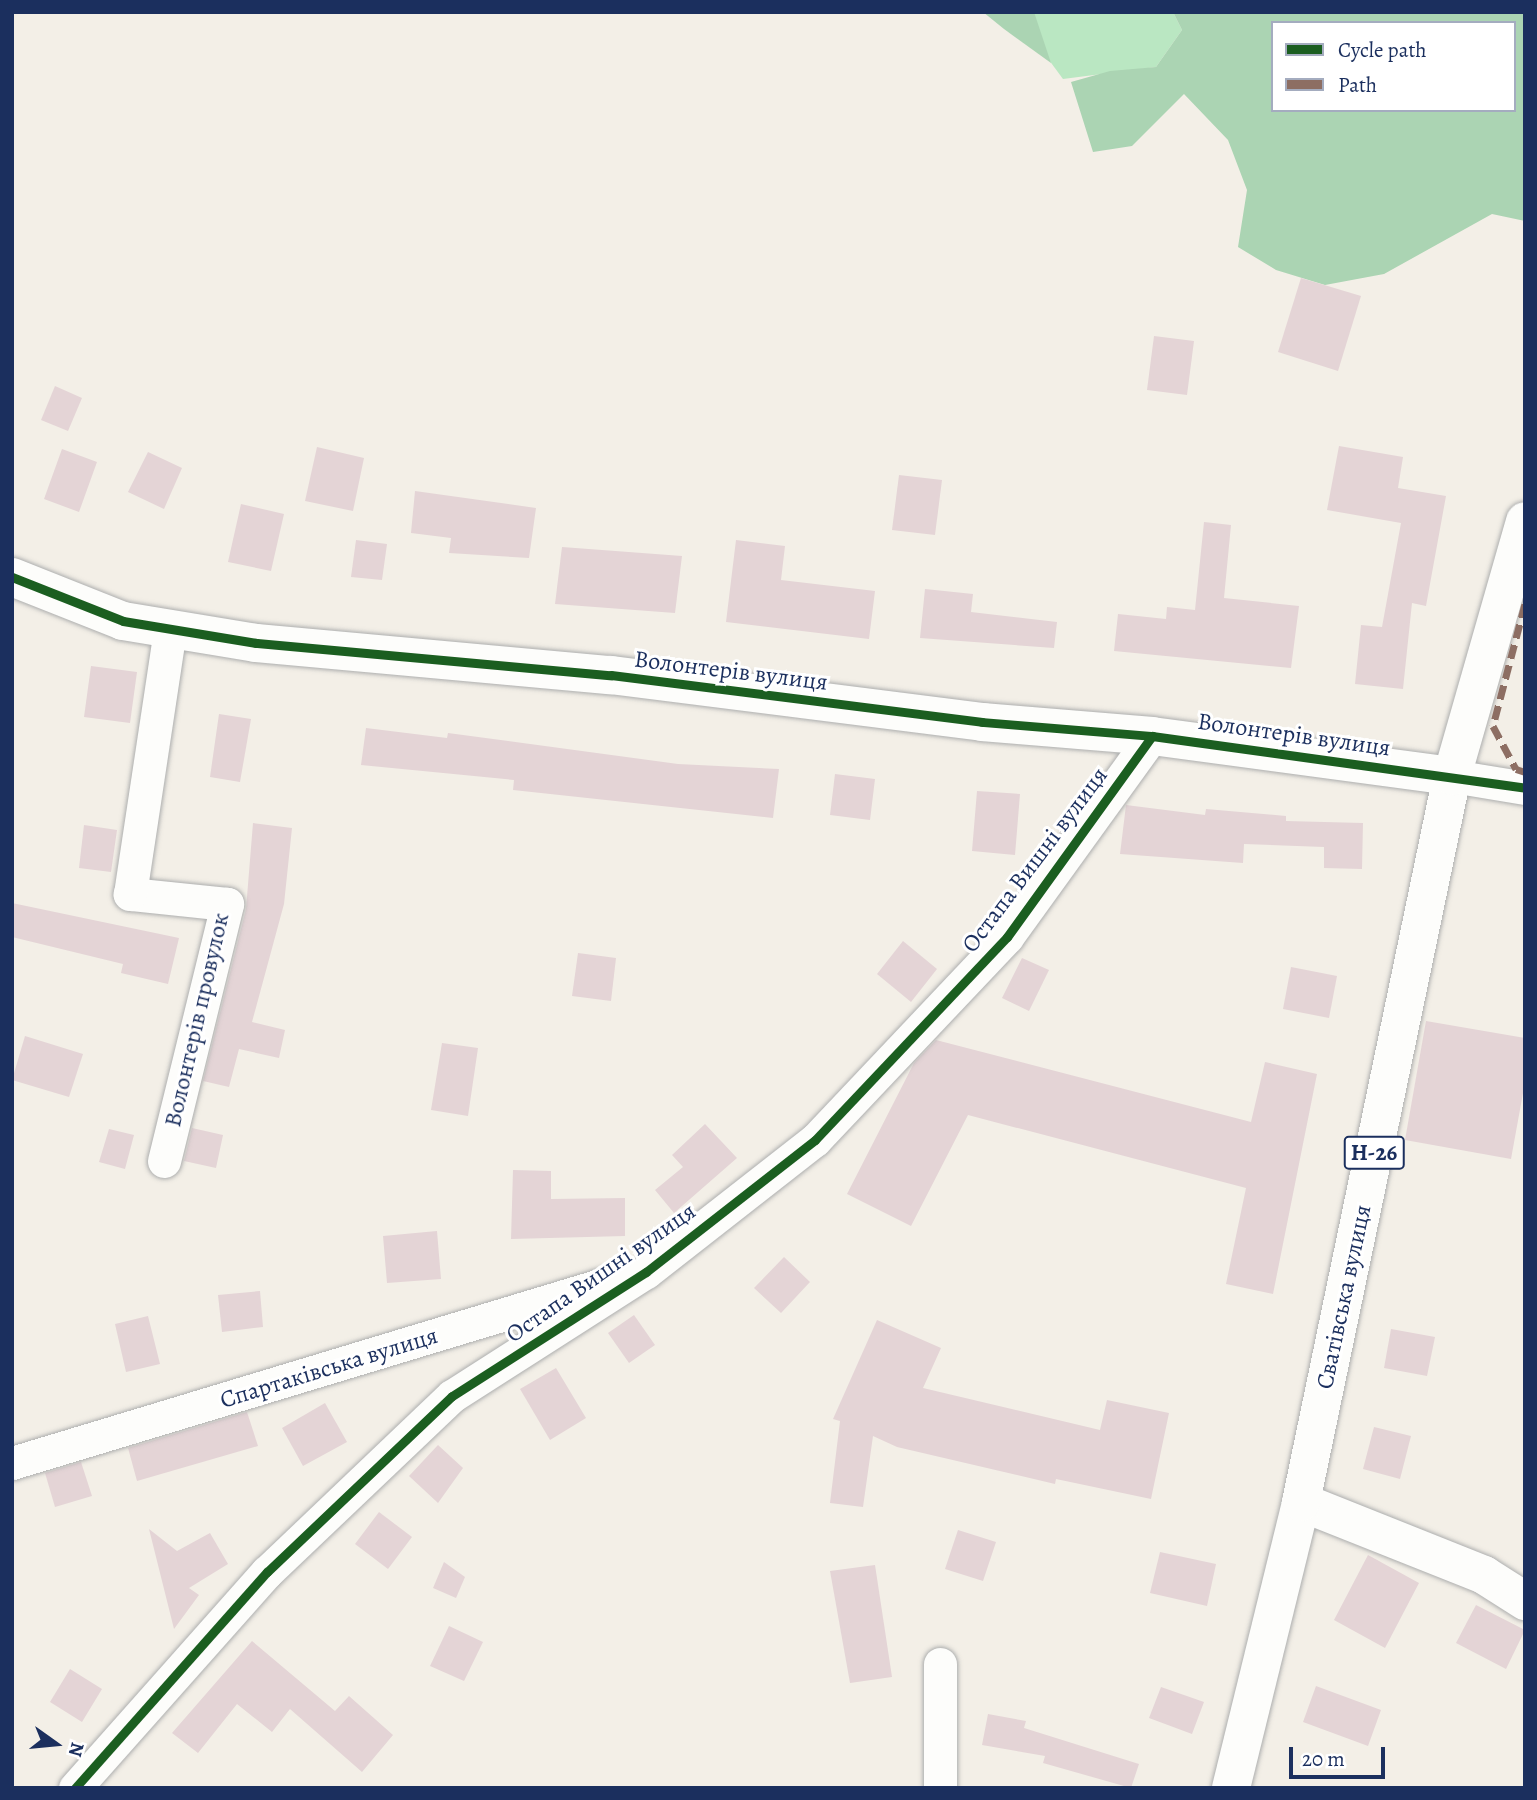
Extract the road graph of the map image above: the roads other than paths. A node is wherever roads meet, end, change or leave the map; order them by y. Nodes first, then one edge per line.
1 (1525, 521) edge
2 (12, 577) edge
3 (170, 629) junction
4 (1152, 736) junction
5 (1452, 776) junction
6 (1525, 788) edge
7 (164, 1161) dead end
8 (646, 1272) junction
9 (12, 1464) edge
10 (1301, 1502) junction
11 (1525, 1601) edge
12 (940, 1664) dead end
13 (75, 1788) edge
14 (940, 1788) edge
15 (1231, 1788) edge

1 - 5 street, Сватівська вулиця / Н-26
2 - 3 street, Волонтерів вулиця
3 - 4 street, Волонтерів вулиця
3 - 7 street, Волонтерів провулок
4 - 5 street, Волонтерів вулиця
4 - 8 street, Остапа Вишні вулиця
5 - 6 street
5 - 10 street, Сватівська вулиця / Н-26
8 - 9 street, Спартаківська вулиця
8 - 13 street, Остапа Вишні вулиця
10 - 11 street
10 - 15 street, Сватівська вулиця / Н-26
12 - 14 street

